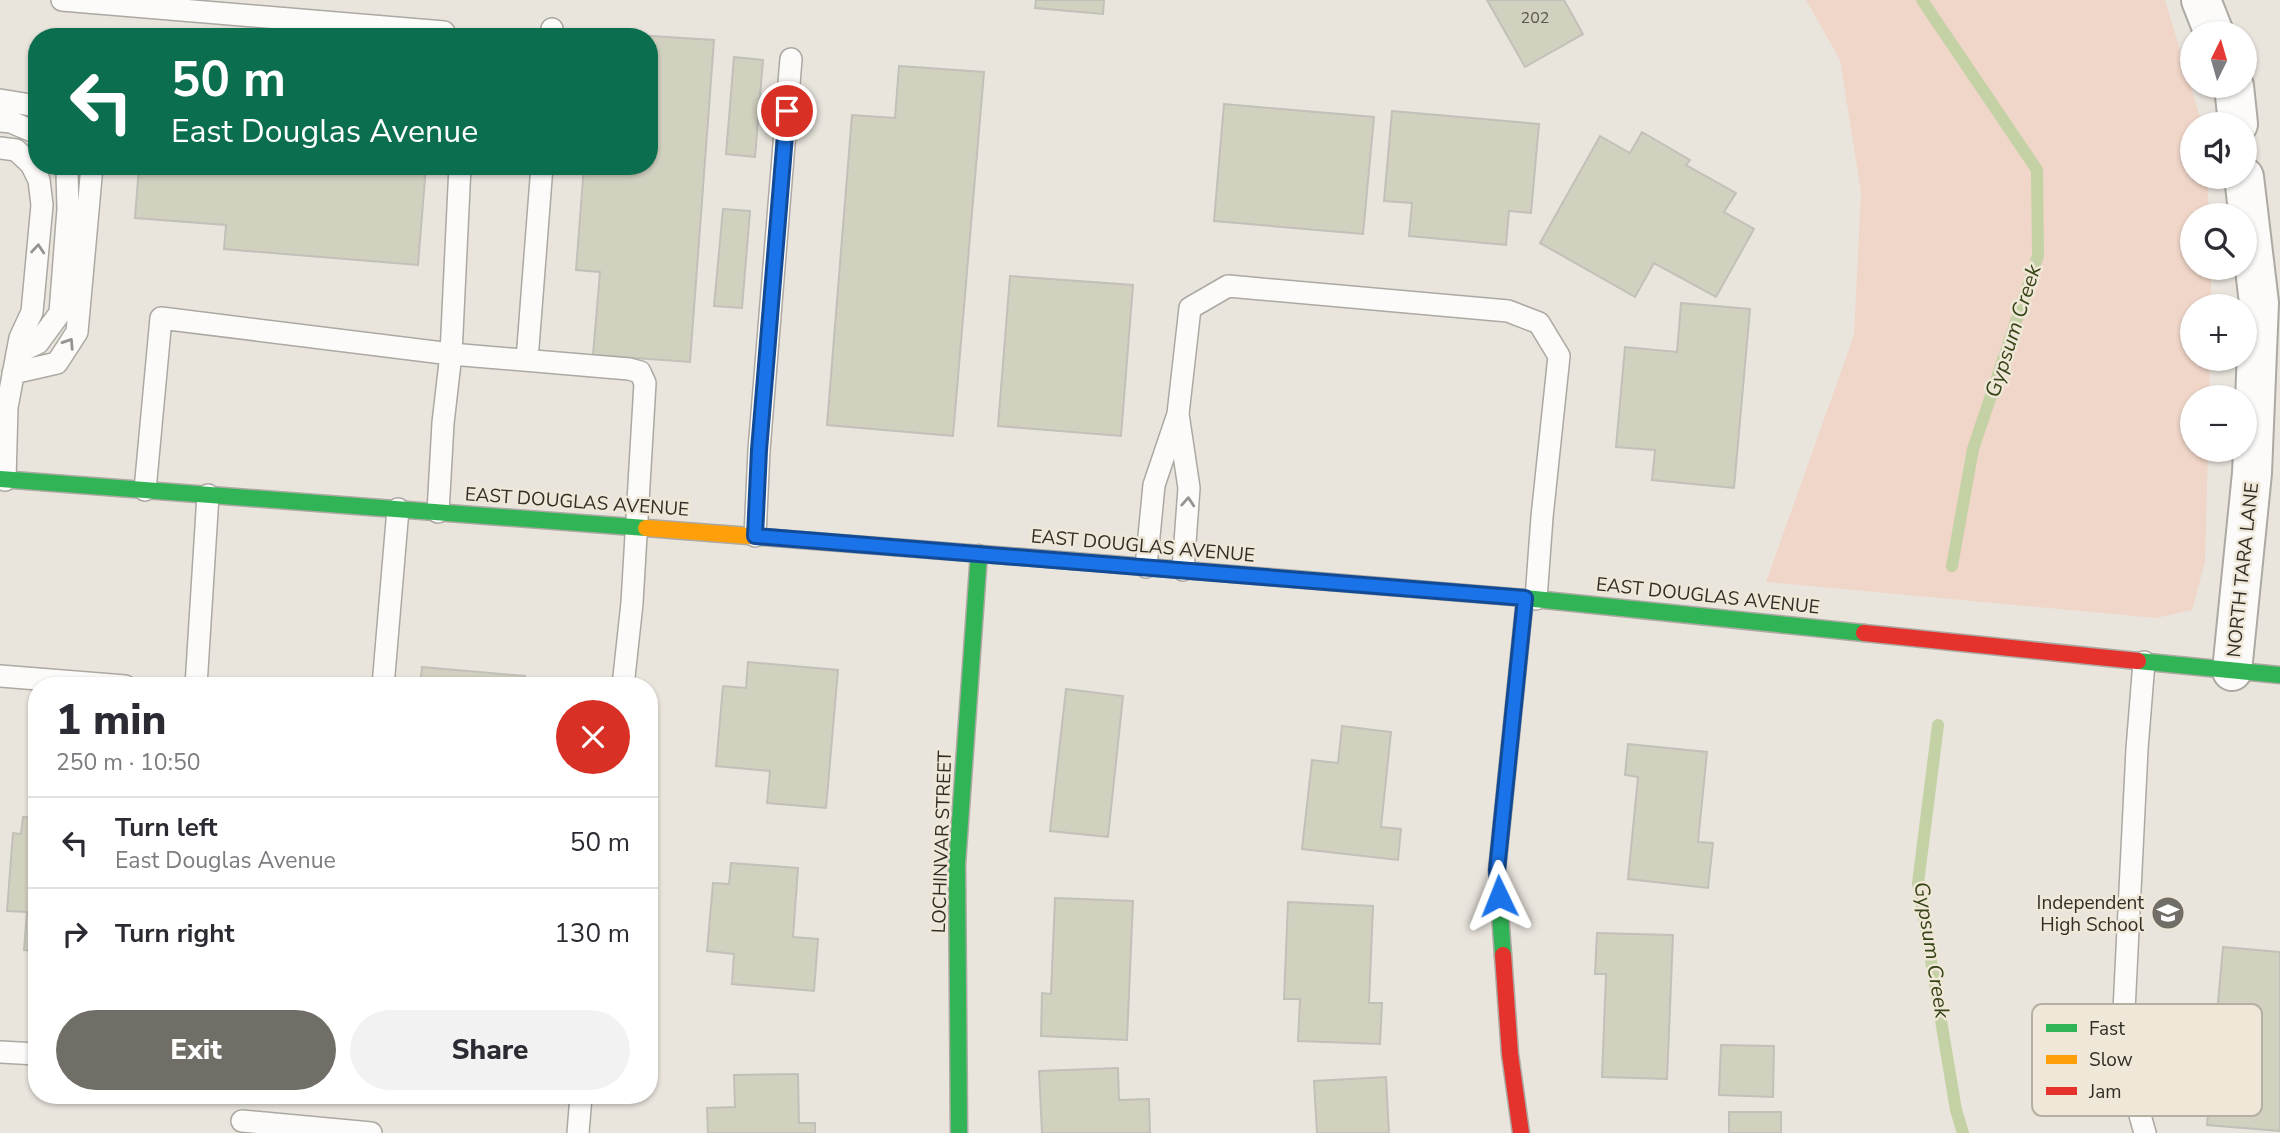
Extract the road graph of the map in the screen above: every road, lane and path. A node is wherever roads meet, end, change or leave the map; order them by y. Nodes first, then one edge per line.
1 (62, 0) edge
2 (2201, 0) edge
3 (2209, 21) edge
4 (396, 28) edge
5 (792, 59) dead end
6 (0, 100) edge
7 (28, 105) edge
8 (0, 121) edge
9 (28, 129) edge
10 (0, 148) edge
11 (28, 161) edge
12 (36, 175) edge
13 (67, 175) edge
14 (91, 175) edge
15 (460, 175) edge
16 (541, 175) edge
17 (2245, 189) edge
18 (13, 350) edge
19 (452, 354) junction
20 (527, 360) junction
21 (1178, 414) junction
22 (2, 480) edge
23 (145, 490) junction
24 (208, 495) junction
25 (398, 509) junction
26 (438, 512) junction
27 (636, 527) junction
28 (755, 536) junction
29 (979, 553) junction
30 (1146, 567) junction
31 (1184, 570) junction
32 (1531, 598) junction
33 (2144, 662) junction
34 (2232, 671) junction
35 (2280, 675) edge
36 (0, 676) edge
37 (196, 677) edge
38 (384, 677) edge
39 (624, 677) edge
40 (28, 678) edge
41 (2124, 1004) edge
42 (0, 1052) edge
43 (28, 1054) edge
44 (580, 1104) edge
45 (2140, 1116) edge
46 (242, 1121) dead end
47 (371, 1133) edge
48 (578, 1133) edge
49 (958, 1133) edge
50 (1521, 1133) edge
51 (2145, 1133) edge

1 - 4 lane
2 - 3 street
5 - 28 lane
6 - 7 lane
8 - 9 lane
11 -> 10 lane
18 -> 12 lane
13 - 18 lane
18 -> 14 lane
15 - 19 lane
16 - 20 lane
17 - 34 street, NORTH TARA LANE
18 - 22 lane
19 - 20 lane
19 - 23 lane
19 - 26 lane
20 - 27 lane
21 - 30 lane
31 -> 21 lane
21 - 32 lane
22 - 23 street, EAST DOUGLAS AVENUE
23 - 24 street, EAST DOUGLAS AVENUE
24 - 25 street, EAST DOUGLAS AVENUE
24 - 37 lane
25 - 26 street, EAST DOUGLAS AVENUE
25 - 38 lane
26 - 27 street, EAST DOUGLAS AVENUE
27 - 28 street, EAST DOUGLAS AVENUE
27 - 39 lane
28 - 29 street, EAST DOUGLAS AVENUE
29 - 30 street, EAST DOUGLAS AVENUE
29 - 49 street, LOCHINVAR STREET
30 - 31 street, EAST DOUGLAS AVENUE
31 - 32 street, EAST DOUGLAS AVENUE
32 - 33 street, EAST DOUGLAS AVENUE
32 - 50 street
33 - 34 street, EAST DOUGLAS AVENUE
33 - 41 lane
34 - 35 street, EAST DOUGLAS AVENUE
36 - 40 lane
42 - 43 lane
44 - 48 lane
45 - 51 lane
46 - 47 lane

